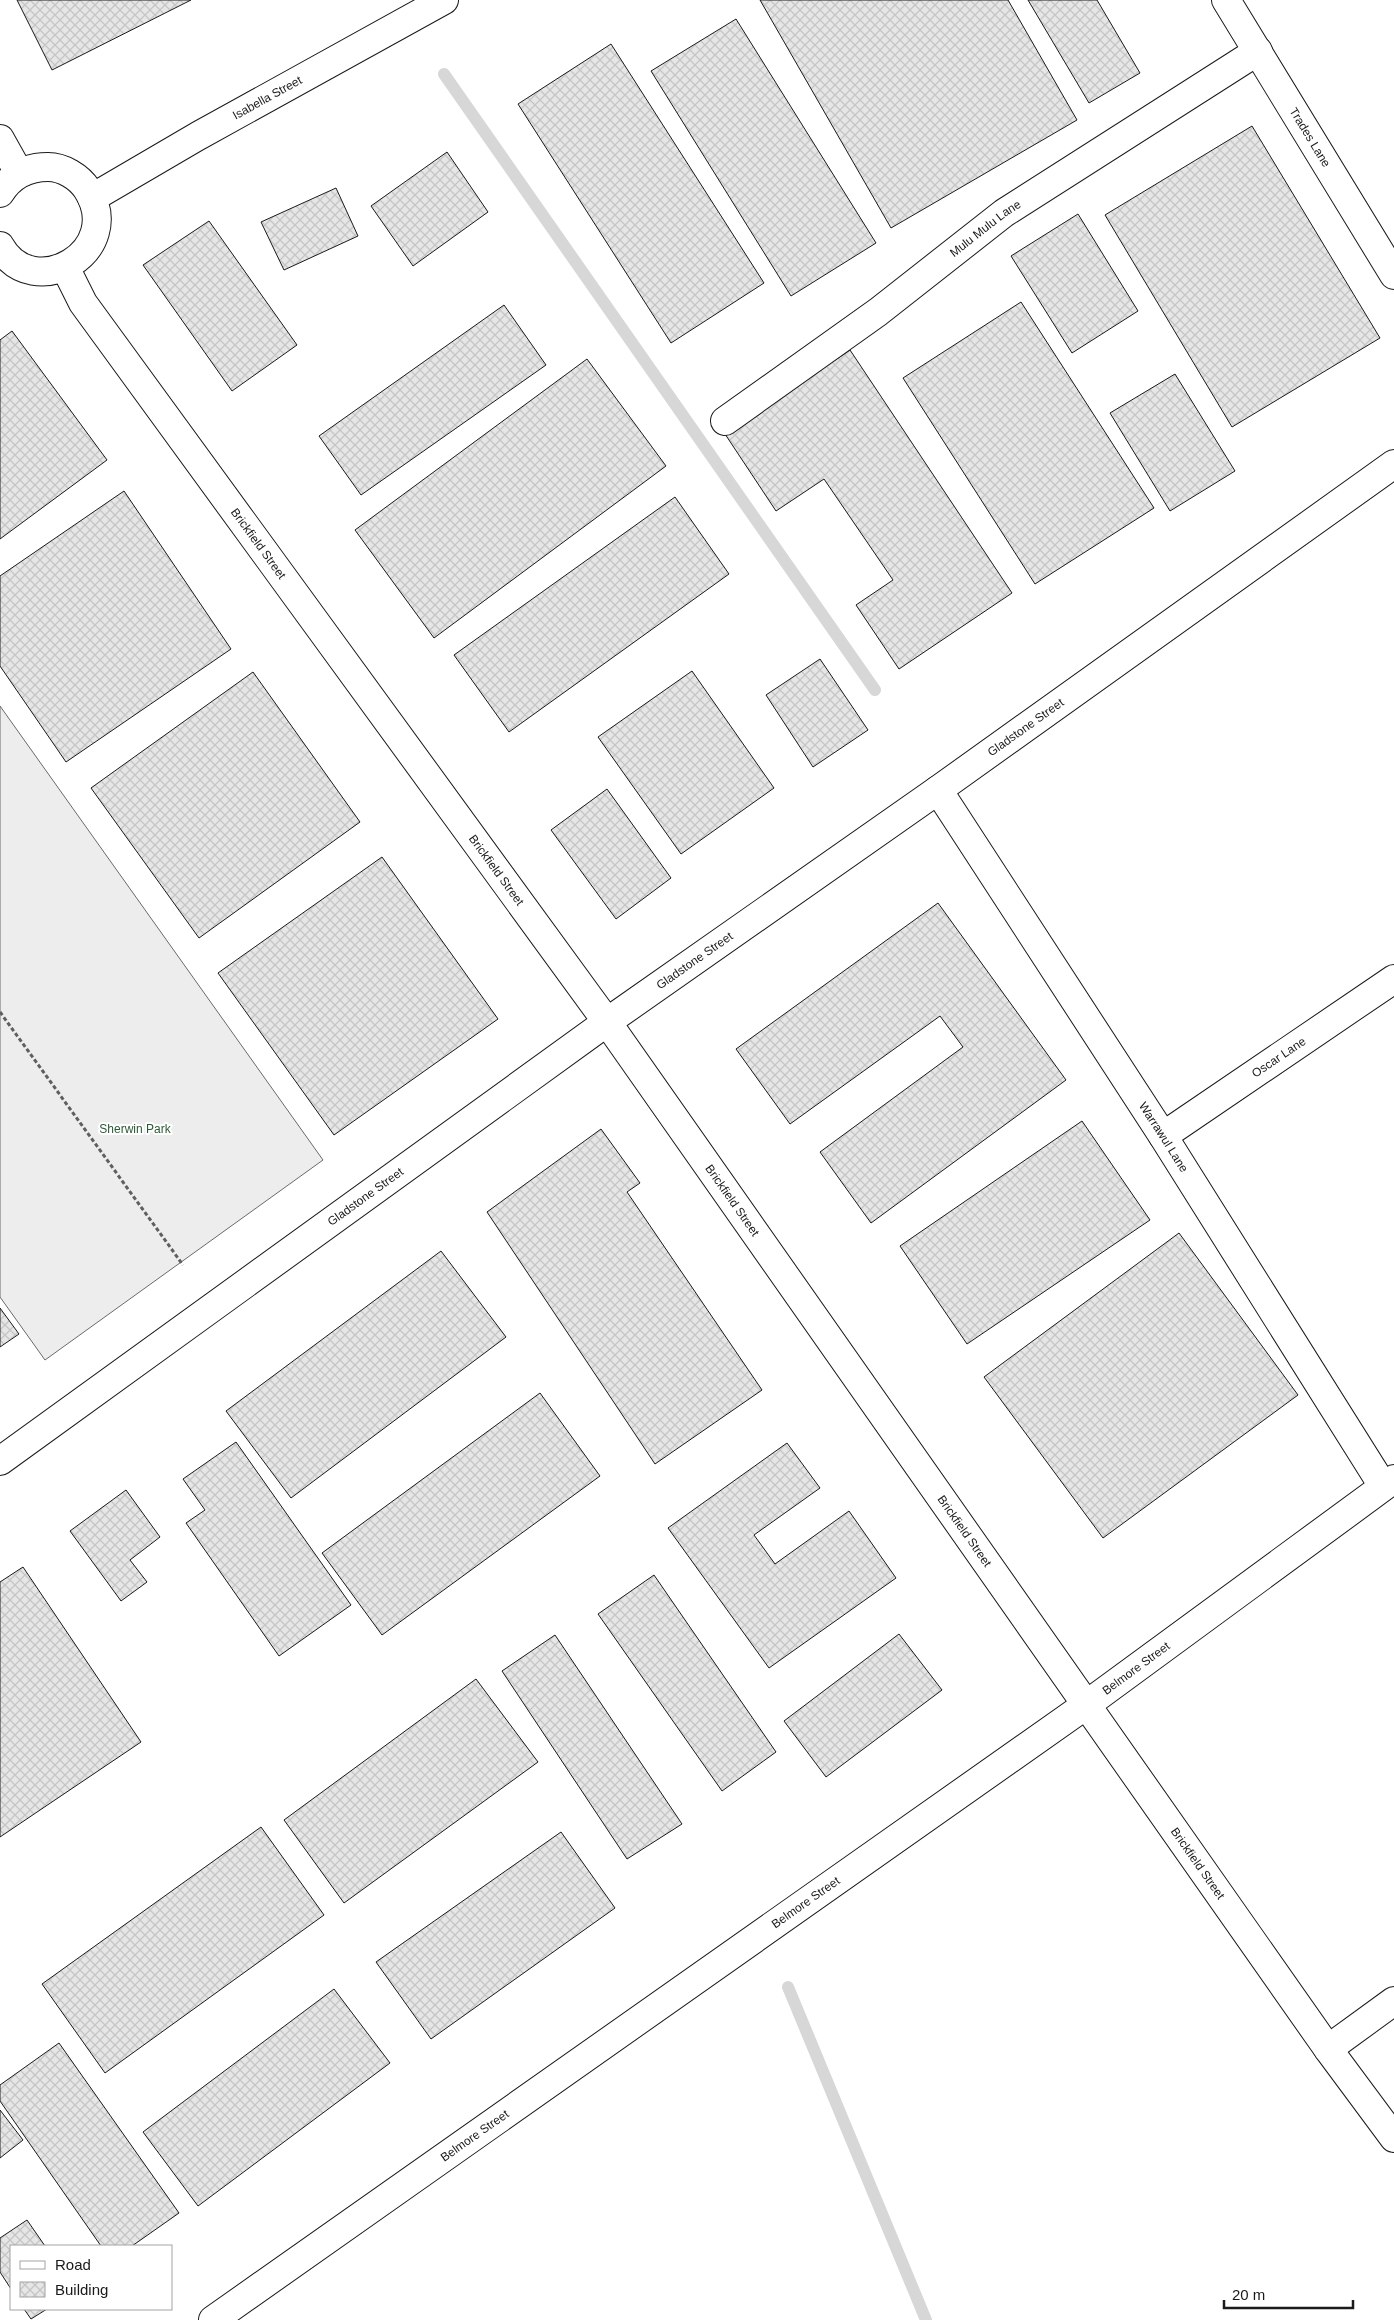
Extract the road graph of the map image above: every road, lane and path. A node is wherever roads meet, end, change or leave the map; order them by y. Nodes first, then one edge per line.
1 (444, 0) edge
2 (1226, 0) edge
3 (1258, 51) junction
4 (0, 139) edge
5 (19, 173) junction
6 (0, 193) edge
7 (92, 198) junction
8 (0, 246) edge
9 (65, 267) junction
10 (1394, 275) edge
11 (725, 422) dead end
12 (1394, 464) edge
13 (938, 790) junction
14 (1394, 979) edge
15 (0, 1012) edge
16 (607, 1022) junction
17 (1162, 1136) junction
18 (183, 1265) dead end
19 (0, 1461) edge
20 (1389, 1483) edge
21 (1086, 1705) junction
22 (1394, 2000) edge
23 (1328, 2048) junction
24 (1394, 2138) edge
25 (213, 2320) edge

1 - 7 street, Isabella Street
2 - 3 street, Trades Lane
3 - 10 street, Trades Lane
3 - 11 street, Mulu Mulu Lane
4 - 5 street
5 - 6 street
5 - 7 street
7 - 9 street
8 - 9 street
9 - 16 street, Brickfield Street
12 - 13 street, Gladstone Street
13 - 16 street, Gladstone Street
13 - 17 street, Warrawul Lane
14 - 17 street, Oscar Lane
15 - 18 path
16 - 19 street, Gladstone Street
16 - 21 street, Brickfield Street
17 - 20 street, Warrawul Lane
20 - 21 street, Belmore Street
21 - 23 street, Brickfield Street
21 - 25 street, Belmore Street
22 - 23 street
23 - 24 street, Brickfield Street

